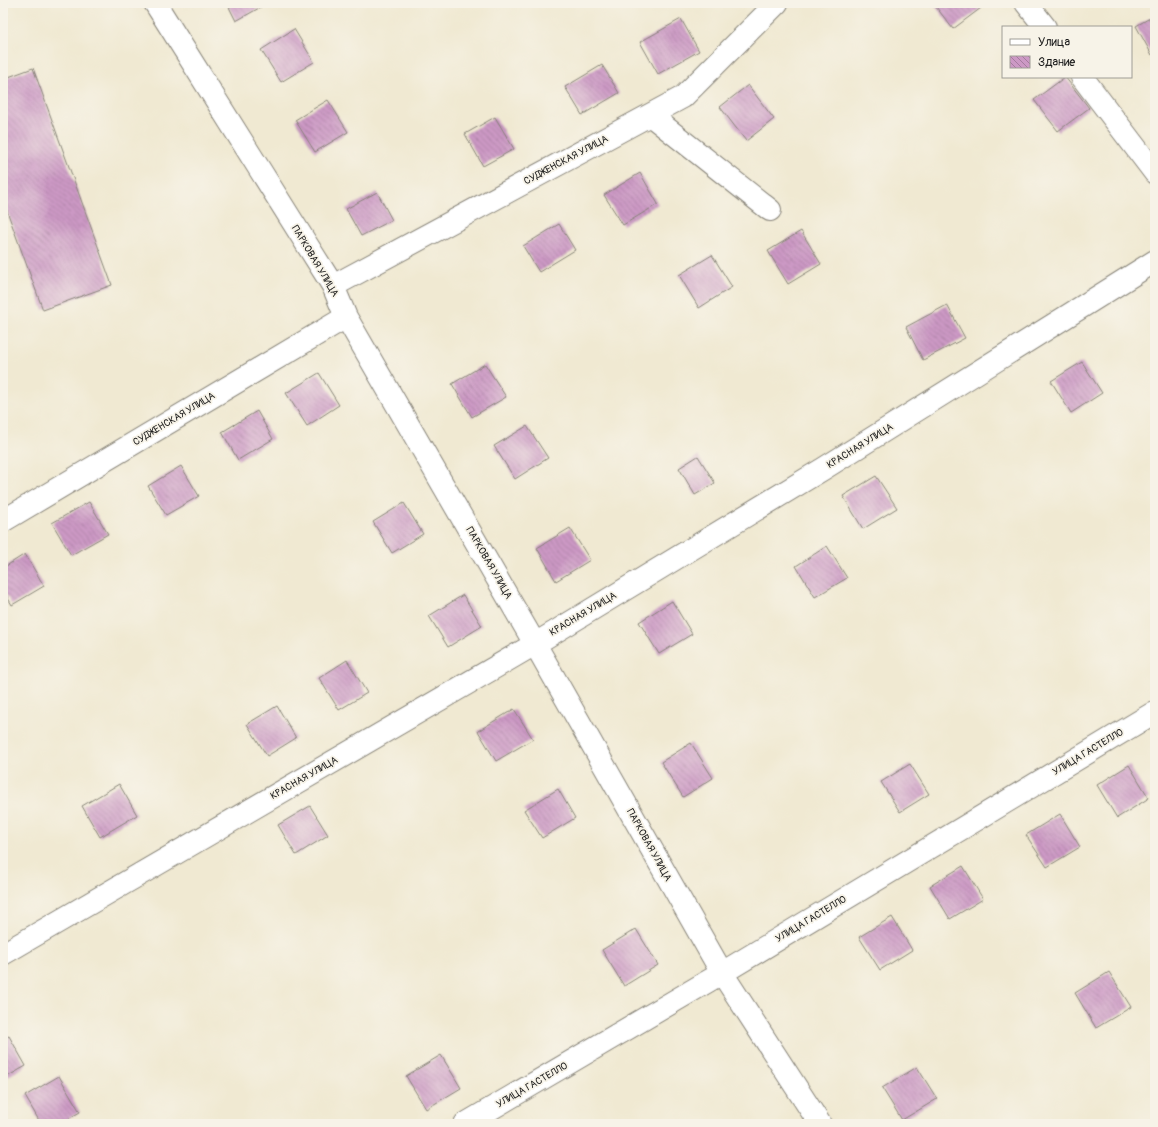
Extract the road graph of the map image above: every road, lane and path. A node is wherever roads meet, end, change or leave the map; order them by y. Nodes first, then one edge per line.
1 (155, 3) edge
2 (777, 3) edge
3 (1026, 3) edge
4 (1044, 26) edge
5 (1083, 78) edge
6 (650, 115) junction
7 (1155, 173) edge
8 (770, 210) dead end
9 (1155, 261) edge
10 (332, 286) junction
11 (346, 317) junction
12 (3, 521) edge
13 (535, 644) junction
14 (1155, 712) edge
15 (3, 954) edge
16 (722, 973) junction
17 (465, 1124) edge
18 (820, 1124) edge

1 - 10 street, ПАРКОВАЯ УЛИЦА
2 - 6 street, СУДЖЕНСКАЯ УЛИЦА
3 - 4 street
5 - 7 street
6 - 8 street
6 - 10 street, СУДЖЕНСКАЯ УЛИЦА
9 - 13 street, КРАСНАЯ УЛИЦА
10 - 11 street, ПАРКОВАЯ УЛИЦА
11 - 12 street, СУДЖЕНСКАЯ УЛИЦА
11 - 13 street, ПАРКОВАЯ УЛИЦА
13 - 15 street, КРАСНАЯ УЛИЦА
13 - 16 street, ПАРКОВАЯ УЛИЦА
14 - 16 street, УЛИЦА ГАСТЕЛЛО
16 - 17 street, УЛИЦА ГАСТЕЛЛО
16 - 18 street, ПАРКОВАЯ УЛИЦА

